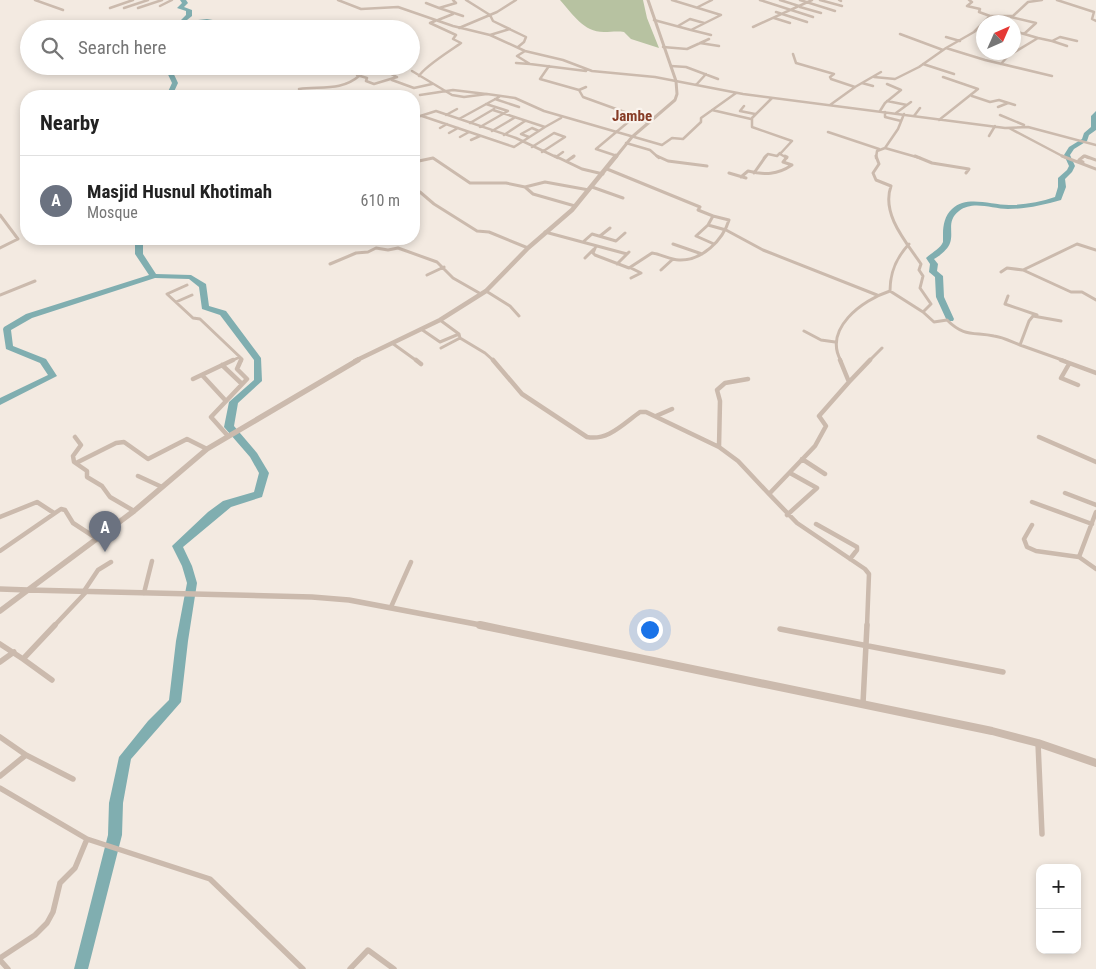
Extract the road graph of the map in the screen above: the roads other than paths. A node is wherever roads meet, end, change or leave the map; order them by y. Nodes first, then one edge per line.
1 (35, 0) edge
2 (133, 0) edge
3 (148, 0) edge
4 (162, 0) edge
5 (172, 0) edge
6 (338, 0) edge
7 (455, 0) edge
8 (466, 0) edge
9 (516, 0) edge
10 (648, 0) edge
11 (672, 0) edge
12 (712, 0) edge
13 (760, 0) edge
14 (780, 0) edge
15 (800, 0) edge
16 (814, 0) edge
17 (820, 0) edge
18 (969, 0) edge
19 (1042, 0) edge
20 (1057, 0) edge
21 (426, 3) dead end
22 (808, 3) junction
23 (160, 6) dead end
24 (800, 6) junction
25 (842, 6) dead end
26 (698, 7) junction
27 (110, 8) dead end
28 (124, 8) dead end
29 (138, 8) dead end
30 (440, 8) junction
31 (63, 10) dead end
32 (791, 10) junction
33 (836, 11) dead end
34 (776, 12) dead end
35 (821, 13) dead end
36 (453, 14) junction
37 (489, 14) junction
38 (783, 14) junction
39 (987, 15) edge
40 (1014, 15) edge
41 (463, 16) dead end
42 (813, 17) dead end
43 (774, 18) junction
44 (1021, 19) edge
45 (437, 20) junction
46 (654, 20) junction
47 (1096, 21) edge
48 (807, 22) dead end
49 (704, 23) junction
50 (790, 23) dead end
51 (451, 25) junction
52 (678, 26) junction
53 (753, 27) dead end
54 (459, 28) junction
55 (444, 29) junction
56 (510, 29) junction
57 (691, 30) junction
58 (976, 30) edge
59 (1021, 33) edge
60 (900, 34) dead end
61 (1024, 34) junction
62 (490, 35) junction
63 (711, 35) dead end
64 (946, 37) dead end
65 (1038, 38) junction
66 (709, 39) dead end
67 (960, 41) junction
68 (1052, 41) junction
69 (1078, 41) dead end
70 (700, 43) junction
71 (518, 46) junction
72 (719, 46) dead end
73 (1067, 46) dead end
74 (663, 47) junction
75 (944, 49) junction
76 (526, 51) junction
77 (793, 54) dead end
78 (521, 58) junction
79 (687, 62) dead end
80 (530, 64) junction
81 (923, 64) junction
82 (1001, 64) junction
83 (548, 66) junction
84 (671, 66) junction
85 (682, 66) junction
86 (592, 71) junction
87 (881, 72) dead end
88 (420, 74) edge
89 (706, 74) junction
90 (954, 74) dead end
91 (393, 75) edge
92 (359, 76) joint
93 (419, 76) edge
94 (1052, 76) dead end
95 (874, 77) junction
96 (943, 77) dead end
97 (718, 79) dead end
98 (392, 80) junction
99 (676, 81) junction
100 (862, 83) junction
101 (432, 84) junction
102 (886, 84) dead end
103 (696, 85) junction
104 (586, 86) dead end
105 (872, 86) dead end
106 (855, 87) junction
107 (300, 89) dead end
108 (441, 89) junction
109 (580, 90) junction
110 (736, 93) junction
111 (487, 94) junction
112 (768, 94) dead end
113 (420, 95) dead end
114 (499, 96) junction
115 (972, 96) junction
116 (772, 98) junction
117 (495, 99) junction
118 (780, 99) junction
119 (887, 102) junction
120 (911, 102) dead end
121 (1008, 103) junction
122 (486, 104) junction
123 (830, 105) junction
124 (907, 105) junction
125 (1015, 105) dead end
126 (744, 106) dead end
127 (497, 107) junction
128 (519, 107) dead end
129 (998, 107) dead end
130 (920, 108) dead end
131 (457, 109) dead end
132 (493, 110) junction
133 (712, 110) junction
134 (880, 111) junction
135 (885, 112) junction
136 (896, 113) junction
137 (446, 114) junction
138 (504, 114) junction
139 (755, 114) junction
140 (904, 114) junction
141 (1000, 115) dead end
142 (422, 116) joint
143 (914, 116) junction
144 (514, 118) junction
145 (562, 118) dead end
146 (633, 118) junction
147 (459, 119) junction
148 (751, 120) junction
149 (939, 120) junction
150 (525, 121) junction
151 (901, 121) junction
152 (648, 122) junction
153 (470, 123) junction
154 (447, 124) junction
155 (995, 126) junction
156 (480, 127) junction
157 (545, 127) junction
158 (1028, 127) junction
159 (440, 128) dead end
160 (458, 128) junction
161 (1009, 128) junction
162 (539, 130) junction
163 (492, 131) junction
164 (469, 132) junction
165 (616, 132) junction
166 (828, 132) dead end
167 (448, 133) dead end
168 (504, 135) junction
169 (480, 136) junction
170 (989, 136) dead end
171 (460, 137) dead end
172 (529, 137) junction
173 (632, 137) junction
174 (488, 139) junction
175 (522, 141) junction
176 (626, 143) junction
177 (1096, 145) edge
178 (532, 147) junction
179 (885, 148) junction
180 (879, 149) junction
181 (542, 152) junction
182 (562, 152) dead end
183 (780, 153) junction
184 (574, 156) dead end
185 (617, 156) junction
186 (556, 157) junction
187 (1096, 160) edge
188 (420, 161) edge
189 (567, 161) junction
190 (707, 166) dead end
191 (1096, 168) edge
192 (606, 169) junction
193 (729, 173) dead end
194 (754, 173) junction
195 (966, 173) dead end
196 (603, 174) junction
197 (525, 187) junction
198 (591, 188) junction
199 (420, 192) edge
200 (623, 198) dead end
201 (575, 206) junction
202 (0, 215) edge
203 (713, 216) junction
204 (708, 225) junction
205 (610, 228) dead end
206 (726, 230) junction
207 (545, 232) junction
208 (625, 233) dead end
209 (600, 236) junction
210 (583, 242) junction
211 (673, 244) dead end
212 (714, 244) junction
213 (909, 244) junction
214 (596, 246) junction
215 (0, 248) edge
216 (528, 248) junction
217 (1096, 250) edge
218 (702, 254) junction
219 (585, 258) dead end
220 (673, 259) junction
221 (330, 264) dead end
222 (617, 264) junction
223 (444, 266) junction
224 (631, 268) junction
225 (661, 270) dead end
226 (1024, 270) junction
227 (1001, 272) dead end
228 (427, 275) dead end
229 (632, 278) dead end
230 (35, 281) dead end
231 (187, 285) dead end
232 (486, 291) junction
233 (890, 291) junction
234 (481, 294) junction
235 (0, 295) edge
236 (192, 295) dead end
237 (877, 295) junction
238 (1008, 296) dead end
239 (1096, 300) edge
240 (176, 302) junction
241 (923, 312) junction
242 (1038, 315) junction
243 (519, 316) dead end
244 (440, 320) junction
245 (1061, 321) dead end
246 (421, 329) junction
247 (804, 331) dead end
248 (459, 336) junction
249 (835, 342) junction
250 (392, 343) junction
251 (1020, 344) junction
252 (441, 348) dead end
253 (882, 348) dead end
254 (240, 357) junction
255 (421, 364) dead end
256 (1069, 364) junction
257 (222, 365) junction
258 (1096, 373) edge
259 (202, 375) junction
260 (193, 379) dead end
261 (748, 379) dead end
262 (849, 382) junction
263 (242, 384) junction
264 (1078, 385) dead end
265 (226, 401) junction
266 (672, 409) dead end
267 (656, 416) junction
268 (230, 435) junction
269 (75, 436) dead end
270 (1039, 437) dead end
271 (719, 447) junction
272 (207, 449) junction
273 (802, 459) junction
274 (1096, 462) edge
275 (76, 464) junction
276 (790, 473) junction
277 (825, 474) dead end
278 (138, 476) dead end
279 (162, 487) junction
280 (1065, 493) dead end
281 (769, 494) junction
282 (1032, 502) dead end
283 (1096, 505) edge
284 (134, 511) junction
285 (1096, 512) edge
286 (54, 514) junction
287 (787, 515) junction
288 (0, 517) edge
289 (816, 524) dead end
290 (1092, 524) junction
291 (1032, 525) dead end
292 (96, 538) junction
293 (0, 551) edge
294 (1079, 557) junction
295 (850, 559) junction
296 (152, 561) dead end
297 (110, 562) dead end
298 (411, 562) dead end
299 (1096, 569) edge
300 (0, 589) edge
301 (28, 590) junction
302 (85, 591) junction
303 (144, 593) junction
304 (391, 607) junction
305 (0, 611) edge
306 (780, 629) dead end
307 (0, 644) edge
308 (865, 646) junction
309 (14, 652) junction
310 (23, 659) junction
311 (0, 662) edge
312 (1003, 672) dead end
313 (52, 680) dead end
314 (864, 703) junction
315 (0, 737) edge
316 (1038, 743) junction
317 (26, 754) junction
318 (1096, 763) edge
319 (0, 776) edge
320 (73, 779) dead end
321 (0, 788) edge
322 (1042, 834) dead end
323 (86, 839) junction
324 (0, 959) edge
325 (8, 969) edge
326 (303, 969) edge
327 (350, 969) edge
328 (394, 969) edge

1 - 31 street
2 - 27 street
3 - 28 street
4 - 29 street
5 - 23 street
6 - 45 street
7 - 30 street
8 - 37 street
9 - 37 street
10 - 46 street
11 - 26 street
12 - 26 street
13 - 32 street
14 - 24 street
15 - 22 street
16 - 22 street
17 - 25 street
18 - 39 street
19 - 40 street
20 - 47 street
21 - 30 street
22 - 24 street
22 - 33 street
24 - 32 street
24 - 35 street
26 - 49 street
30 - 36 street
32 - 38 street
32 - 42 street
34 - 38 street
36 - 41 street
36 - 45 street
37 - 54 street
37 - 56 street
38 - 43 street
38 - 48 street
43 - 50 street
43 - 53 street
44 - 61 street
45 - 51 street
45 - 55 street
46 - 52 street
46 - 74 street
49 - 52 street
49 - 57 street
51 - 54 street
51 - 55 street
52 - 57 street
54 - 62 street
55 - 88 street
56 - 62 street
56 - 71 street
57 - 63 street
58 - 67 street
59 - 61 street
60 - 75 street
61 - 65 street
62 - 71 street
64 - 67 street
65 - 68 street
65 - 82 street
66 - 70 street
67 - 75 street
68 - 69 street
68 - 73 street
70 - 72 street
70 - 74 street
71 - 76 street
74 - 84 street
75 - 81 street
75 - 82 street
76 - 78 street
76 - 86 street
77 - 106 street
78 - 80 street
78 - 80 street
79 - 85 street
80 - 83 street
81 - 90 street
81 - 95 street
82 - 94 street
83 - 86 street
83 - 109 street
84 - 85 street
84 - 99 street
85 - 89 street
86 - 99 street
87 - 95 street
89 - 97 street
89 - 103 street
91 - 98 street
92 - 98 street
92 - 107 street
93 - 101 street
95 - 100 street
96 - 115 street
98 - 101 street
99 - 103 street
99 - 152 street
100 - 105 street
100 - 106 street
101 - 108 street
102 - 119 street
103 - 110 street
104 - 109 street
106 - 123 street
108 - 111 street
108 - 111 street
108 - 113 street
109 - 146 street
110 - 116 street
110 - 133 street
111 - 114 street
112 - 118 street
114 - 117 street
114 - 165 street
115 - 121 street
115 - 149 street
116 - 118 street
116 - 139 street
117 - 122 street
117 - 128 street
118 - 123 street
119 - 124 street
119 - 134 street
120 - 124 street
121 - 125 street
121 - 129 street
122 - 127 street
122 - 147 street
123 - 134 street
124 - 136 street
126 - 139 street
127 - 132 street
127 - 138 street
130 - 143 street
131 - 137 street
132 - 138 street
132 - 153 street
133 - 148 street
133 - 173 street
134 - 135 street
135 - 136 street
135 - 151 street
136 - 140 street
137 - 142 street
137 - 147 street
138 - 144 street
138 - 156 street
139 - 148 street
140 - 143 street
140 - 151 street
141 - 158 street
142 - 154 street
143 - 149 street
144 - 150 street
144 - 163 street
145 - 157 street
146 - 152 street
146 - 165 street
147 - 153 street
148 - 183 street
149 - 155 street
150 - 157 street
150 - 168 street
151 - 179 street
152 - 173 street
153 - 156 street
154 - 159 street
154 - 160 street
155 - 161 street
155 - 170 street
156 - 163 street
157 - 162 street
158 - 161 street
158 - 177 street
160 - 164 street
160 - 167 street
161 - 191 street
162 - 172 street
162 - 172 street
163 - 168 street
164 - 169 street
164 - 171 street
165 - 173 street
165 - 185 street
166 - 180 street
168 - 175 street
169 - 174 street
169 - 174 street
172 - 175 street
173 - 176 street
174 - 175 street
175 - 178 street
176 - 185 street
176 - 190 street
178 - 181 street
178 - 181 street
179 - 180 street
179 - 195 street
180 - 213 street
181 - 186 street
182 - 186 street
183 - 194 street
183 - 194 street
184 - 189 street
185 - 192 street
186 - 189 street
187 - 191 street
188 - 197 street
189 - 196 street
192 - 196 street
192 - 203 street
193 - 194 street
196 - 198 street
197 - 198 street
197 - 201 street
198 - 200 street
198 - 201 street
199 - 216 street
201 - 207 street
202 - 215 street
203 - 204 street
203 - 206 street
204 - 206 street
204 - 212 street
205 - 209 street
206 - 212 street
206 - 237 street
207 - 210 street
207 - 216 street
208 - 209 street
209 - 210 street
210 - 214 street
211 - 218 street
212 - 218 street
213 - 233 street
213 - 241 street
214 - 219 street
214 - 222 street
214 - 222 street
216 - 232 street
217 - 226 street
218 - 220 street
220 - 224 street
220 - 225 street
221 - 223 street
222 - 224 street
223 - 228 street
223 - 234 street
224 - 229 street
226 - 227 street
226 - 239 street
230 - 235 street
231 - 240 street
232 - 234 street
232 - 243 street
233 - 237 street
233 - 241 street
234 - 244 street
236 - 240 street
237 - 249 street
238 - 242 street
240 - 254 street
241 - 251 street
242 - 245 street
242 - 251 street
244 - 246 street
244 - 248 street
246 - 248 street
246 - 250 street
247 - 249 street
248 - 252 street
248 - 267 street
249 - 262 street
250 - 255 street
250 - 268 street
251 - 256 street
253 - 262 street
254 - 257 street
254 - 263 street
256 - 258 street
256 - 264 street
257 - 259 street
257 - 263 street
259 - 260 street
259 - 265 street
261 - 271 street
262 - 273 street
263 - 265 street
265 - 268 street
266 - 267 street
267 - 271 street
268 - 272 street
269 - 275 street
270 - 274 street
271 - 281 street
272 - 275 street
272 - 279 street
273 - 276 street
273 - 277 street
275 - 284 street
276 - 281 street
276 - 287 street
278 - 279 street
279 - 284 street
280 - 283 street
281 - 287 street
282 - 290 street
284 - 292 street
285 - 290 street
286 - 288 street
286 - 292 street
286 - 293 street
287 - 295 street
289 - 295 street
290 - 294 street
291 - 294 street
292 - 301 street
294 - 299 street
295 - 308 street
296 - 303 street
297 - 302 street
298 - 304 street
300 - 301 street
301 - 302 street
301 - 305 street
302 - 303 street
302 - 310 street
303 - 304 street
304 - 314 street
306 - 308 street
307 - 309 street
308 - 312 street
308 - 314 street
309 - 310 street
309 - 311 street
310 - 313 street
314 - 316 street
315 - 317 street
316 - 318 street
316 - 322 street
317 - 319 street
317 - 320 street
321 - 323 street
323 - 324 street
323 - 326 street
324 - 325 street
327 - 328 street

